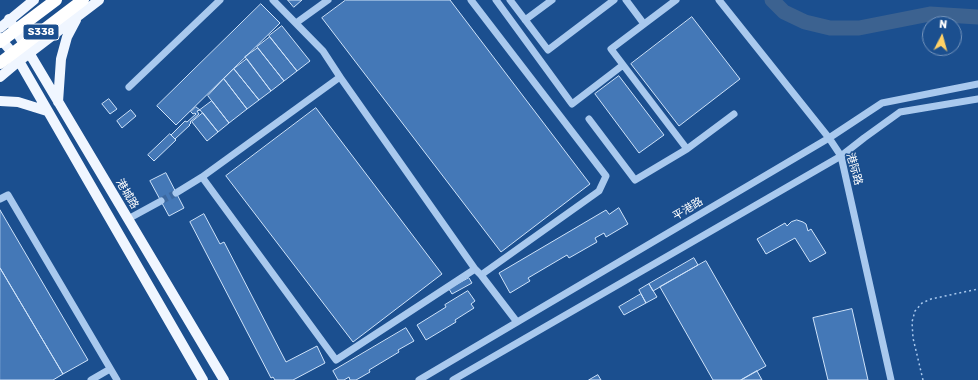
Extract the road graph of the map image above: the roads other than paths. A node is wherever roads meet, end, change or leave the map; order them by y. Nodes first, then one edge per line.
1 (34, 0) edge
2 (56, 0) edge
3 (83, 0) edge
4 (99, 0) edge
5 (220, 0) edge
6 (273, 0) edge
7 (328, 0) edge
8 (471, 0) edge
9 (496, 0) edge
10 (510, 0) edge
11 (552, 0) edge
12 (614, 0) edge
13 (626, 0) edge
14 (676, 0) edge
15 (719, 0) edge
16 (79, 15) junction
17 (10, 19) junction
18 (525, 20) junction
19 (296, 23) junction
20 (644, 24) junction
21 (0, 28) edge
22 (0, 38) edge
23 (0, 42) edge
24 (29, 54) junction
25 (19, 61) junction
26 (0, 63) edge
27 (623, 65) junction
28 (0, 77) edge
29 (340, 77) junction
30 (978, 84) edge
31 (129, 87) dead end
32 (978, 99) edge
33 (0, 100) edge
34 (58, 102) junction
35 (47, 111) junction
36 (734, 114) dead end
37 (589, 119) dead end
38 (829, 138) junction
39 (687, 149) junction
40 (841, 156) junction
41 (202, 177) junction
42 (176, 193) tunnel mouth
43 (0, 199) edge
44 (161, 201) tunnel mouth
45 (128, 219) junction
46 (475, 269) junction
47 (481, 275) junction
48 (517, 322) junction
49 (110, 368) junction
50 (91, 380) edge
51 (117, 380) edge
52 (203, 380) edge
53 (224, 380) edge
54 (419, 380) edge
55 (453, 380) edge
56 (891, 380) edge

1 - 17 main road
2 - 23 highway, S338, bridge
3 - 26 highway, S338, bridge
4 - 16 main road
5 - 31 street
6 - 19 street
7 - 19 street
8 - 47 street
9 - 27 street
10 - 18 street
11 - 18 street
12 - 18 street
13 - 20 street
14 - 20 street
15 - 38 street, 港际路
16 - 24 main road
16 - 34 main road
17 - 21 main road
17 - 24 main road, 港城路
19 - 29 street
20 - 27 street
22 - 25 main road
24 - 25 main road
24 - 34 main road, 港城路
25 - 28 main road
25 - 35 main road
27 - 39 street
29 - 41 street
29 - 46 street
30 - 38 street, 平港路
32 - 40 street
33 - 35 main road
34 - 45 main road, 港城路
35 - 52 main road
36 - 39 street
37 - 39 street
38 - 40 street, 港际路
38 - 48 street, 平港路
40 - 55 street
40 - 56 street, 港际路
41 - 42 street
41 - 46 street
43 - 49 street
44 - 45 street
45 - 53 main road, 港城路
46 - 47 street
47 - 48 street
48 - 54 street, 平港路
49 - 50 street
49 - 51 street

